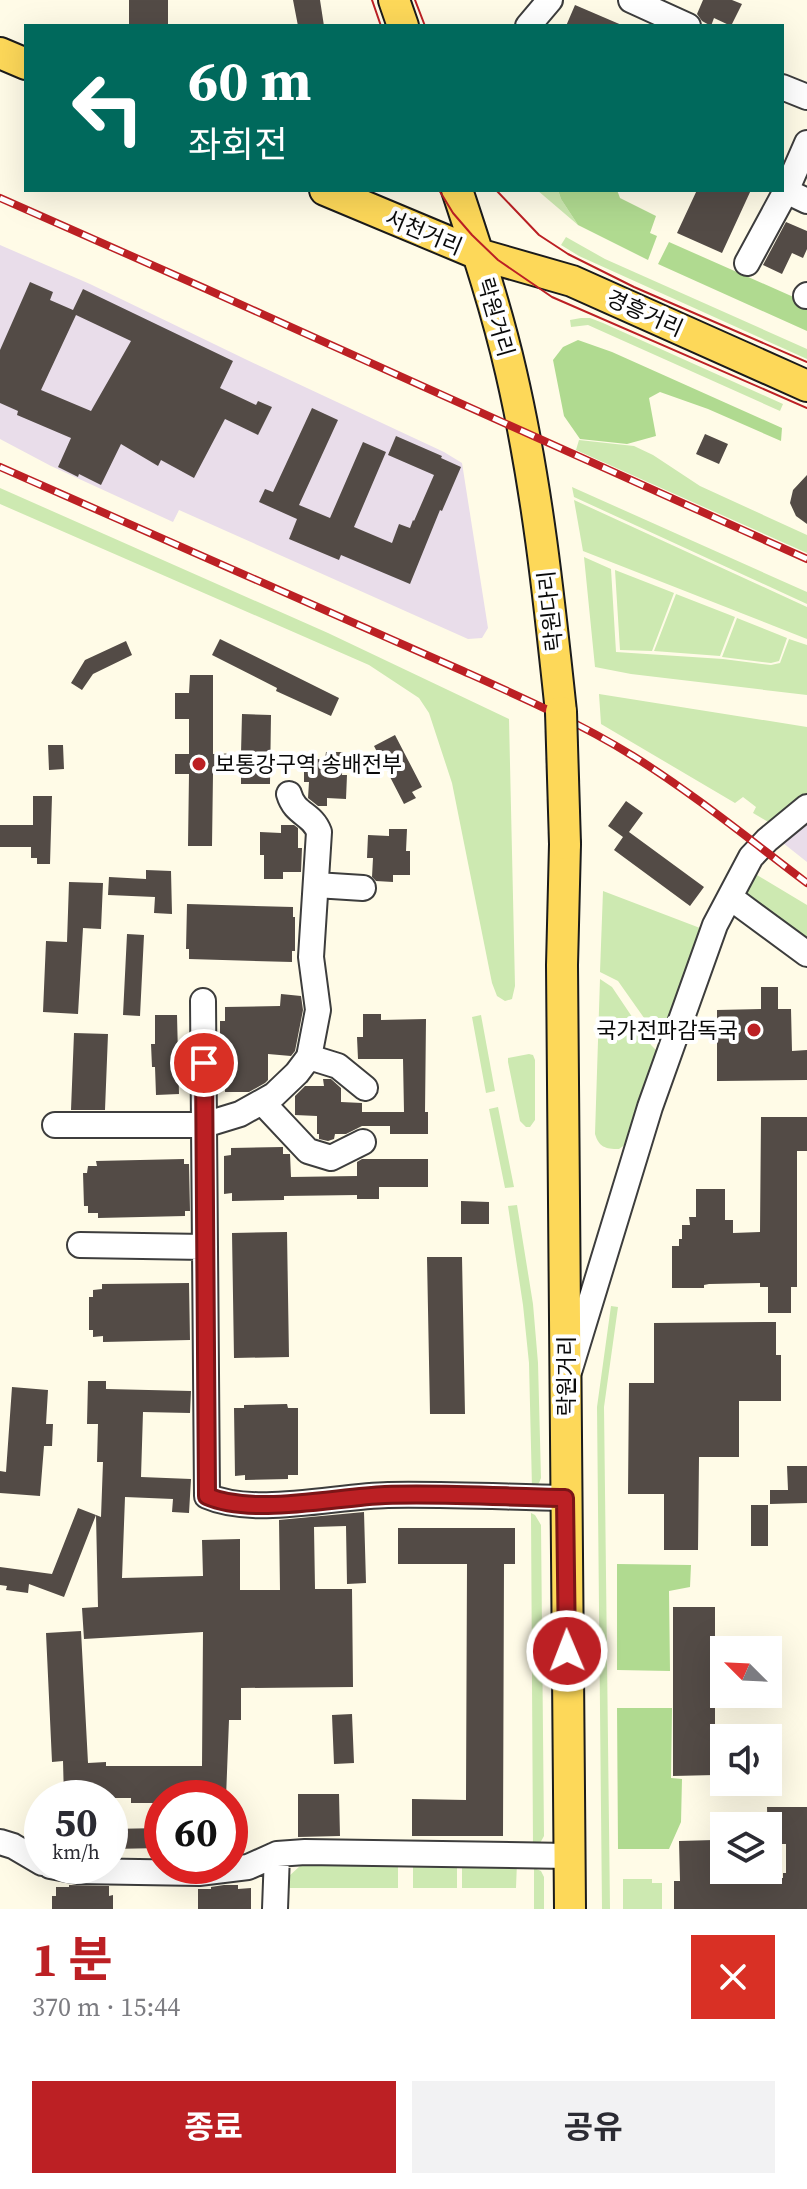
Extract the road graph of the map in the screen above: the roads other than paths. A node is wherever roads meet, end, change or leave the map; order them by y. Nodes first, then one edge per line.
1 (394, 0) edge
2 (550, 0) edge
3 (631, 0) edge
4 (402, 24) edge
5 (530, 24) edge
6 (684, 24) edge
7 (0, 53) edge
8 (24, 63) edge
9 (784, 88) edge
10 (807, 97) edge
11 (807, 143) edge
12 (330, 192) edge
13 (458, 192) edge
14 (797, 196) edge
15 (478, 254) junction
16 (747, 263) dead end
17 (513, 380) joint
18 (807, 386) edge
19 (289, 794) dead end
20 (807, 807) edge
21 (565, 844) joint
22 (316, 885) junction
23 (363, 888) dead end
24 (731, 898) junction
25 (807, 954) edge
26 (203, 1001) dead end
27 (309, 1057) junction
28 (365, 1088) dead end
29 (262, 1102) junction
30 (55, 1125) dead end
31 (204, 1125) junction
32 (363, 1142) dead end
33 (80, 1245) dead end
34 (205, 1247) junction
35 (566, 1383) junction
36 (565, 1498) junction
37 (0, 1842) edge
38 (24, 1852) edge
39 (277, 1854) junction
40 (569, 1856) junction
41 (128, 1872) edge
42 (275, 1909) edge
43 (570, 1909) edge

1 - 4 main road
2 - 5 street
3 - 6 street
7 - 8 main road
9 - 10 street
11 - 14 street
12 - 15 main road, 서천거리
13 - 15 main road, 락원거리
14 - 16 street
15 - 17 main road, 락원거리
15 - 18 main road, 경흥거리
17 - 21 main road, 락원다리, bridge
19 - 22 street
20 - 24 street
21 - 35 main road, 락원거리
22 - 23 street
22 - 27 street
24 - 25 street
24 - 35 street
26 - 31 street
27 - 28 street
27 - 29 street
29 - 31 street
29 - 32 street
30 - 31 street
31 - 34 street
33 - 34 street
34 - 36 street
35 - 36 main road, 락원거리
36 - 40 main road, 락원거리
37 - 38 street
39 - 40 street
39 - 41 street
39 - 42 street
40 - 43 main road, 락원거리

